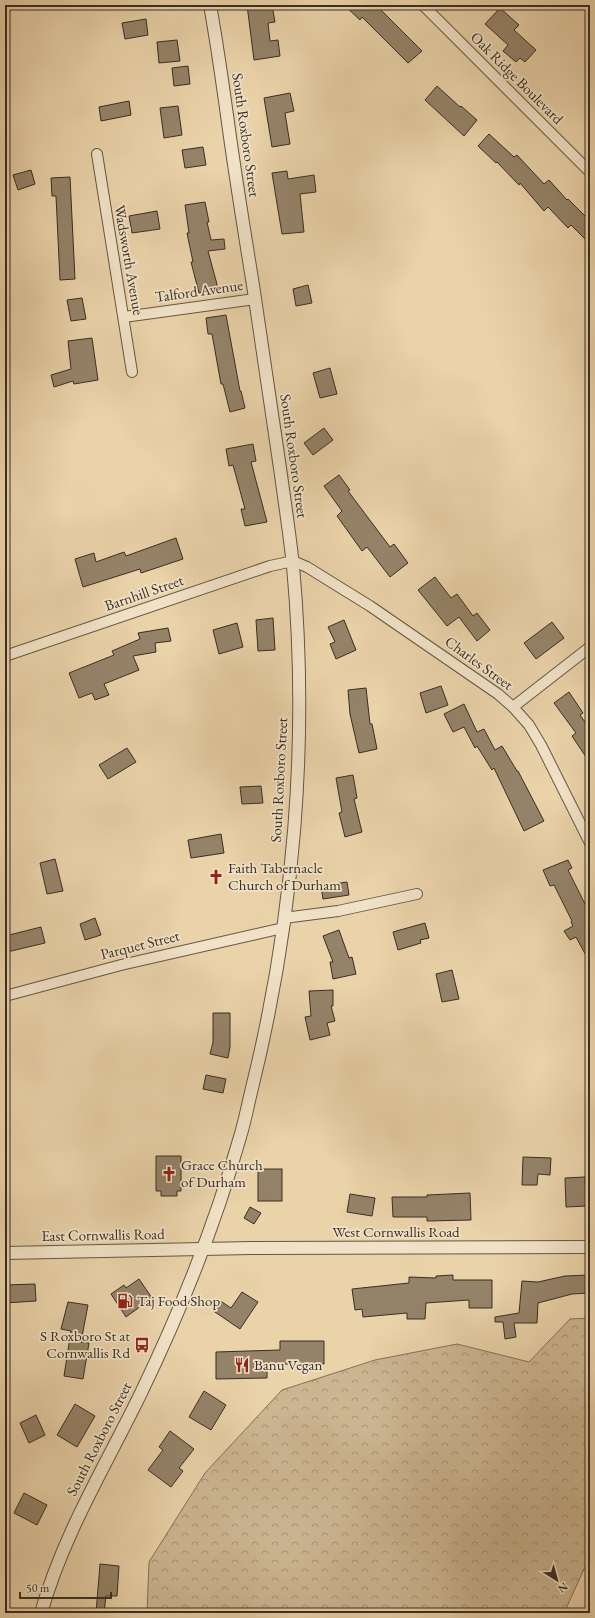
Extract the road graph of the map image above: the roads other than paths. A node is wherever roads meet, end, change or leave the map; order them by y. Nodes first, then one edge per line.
1 (210, 5) edge
2 (423, 5) edge
3 (97, 154) dead end
4 (590, 172) edge
5 (255, 298) junction
6 (124, 317) junction
7 (132, 372) dead end
8 (293, 561) junction
9 (590, 647) edge
10 (5, 656) edge
11 (513, 706) junction
12 (590, 843) edge
13 (417, 894) dead end
14 (284, 923) junction
15 (5, 996) edge
16 (590, 1246) edge
17 (202, 1249) junction
18 (5, 1253) edge
19 (41, 1613) edge

1 - 5 street, South Roxboro Street
2 - 4 street, Oak Ridge Boulevard
3 - 6 street, Wadsworth Avenue
5 - 6 street, Talford Avenue
5 - 8 street, South Roxboro Street
6 - 7 street, Wadsworth Avenue
8 - 10 street, Barnhill Street
8 - 11 street, Charles Street
8 - 14 street, South Roxboro Street
9 - 11 street
11 - 12 street, Charles Street
13 - 14 street, Parquet Street
14 - 15 street, Parquet Street
14 - 17 street, South Roxboro Street
16 - 17 street, West Cornwallis Road
17 - 18 street, East Cornwallis Road
17 - 19 street, South Roxboro Street

